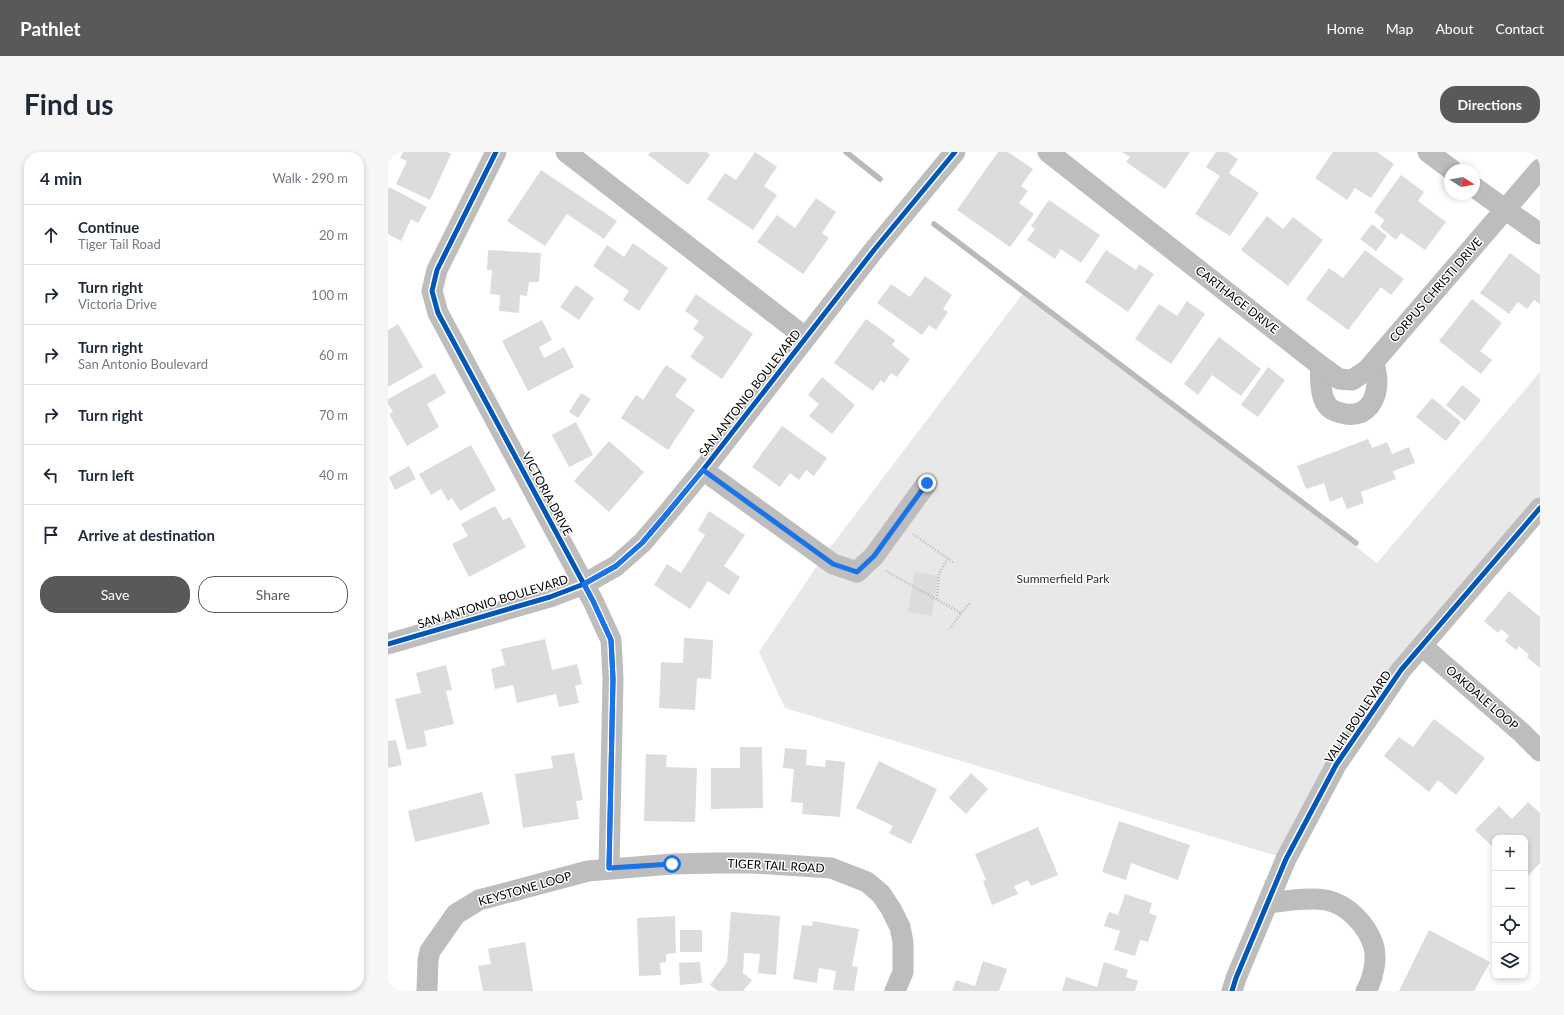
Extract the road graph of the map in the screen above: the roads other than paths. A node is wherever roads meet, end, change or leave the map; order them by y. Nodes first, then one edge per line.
1 (496, 152) edge
2 (566, 152) edge
3 (955, 152) edge
4 (1048, 152) edge
5 (1428, 152) edge
6 (1444, 164) edge
7 (1540, 168) edge
8 (1480, 191) edge
9 (1505, 210) junction
10 (1540, 234) edge
11 (806, 337) junction
12 (1374, 362) junction
13 (1321, 366) junction
14 (703, 470) junction
15 (927, 483) dead end
16 (1540, 508) edge
17 (584, 584) junction
18 (388, 644) edge
19 (1422, 646) junction
20 (1540, 751) edge
21 (609, 868) junction
22 (1268, 903) junction
23 (427, 991) edge
24 (895, 991) edge
25 (1232, 991) edge
26 (1366, 991) edge

1 - 17 street, VICTORIA DRIVE
2 - 11 street
3 - 11 street, SAN ANTONIO BOULEVARD
4 - 13 street, CARTHAGE DRIVE
5 - 6 street
7 - 9 street, CORPUS CHRISTI DRIVE
8 - 9 street
9 - 10 street
9 - 12 street, CORPUS CHRISTI DRIVE
11 - 14 street, SAN ANTONIO BOULEVARD
12 - 13 street, CORPUS CHRISTI DRIVE
12 - 13 street
14 - 15 street
14 - 17 street, SAN ANTONIO BOULEVARD
16 - 19 street, VALHI BOULEVARD
17 - 18 street, SAN ANTONIO BOULEVARD
17 - 21 street, VICTORIA DRIVE
19 - 20 street, OAKDALE LOOP
19 - 22 street, VALHI BOULEVARD
21 - 23 street, KEYSTONE LOOP
21 - 24 street, TIGER TAIL ROAD
22 - 25 street, VALHI BOULEVARD
22 - 26 street

